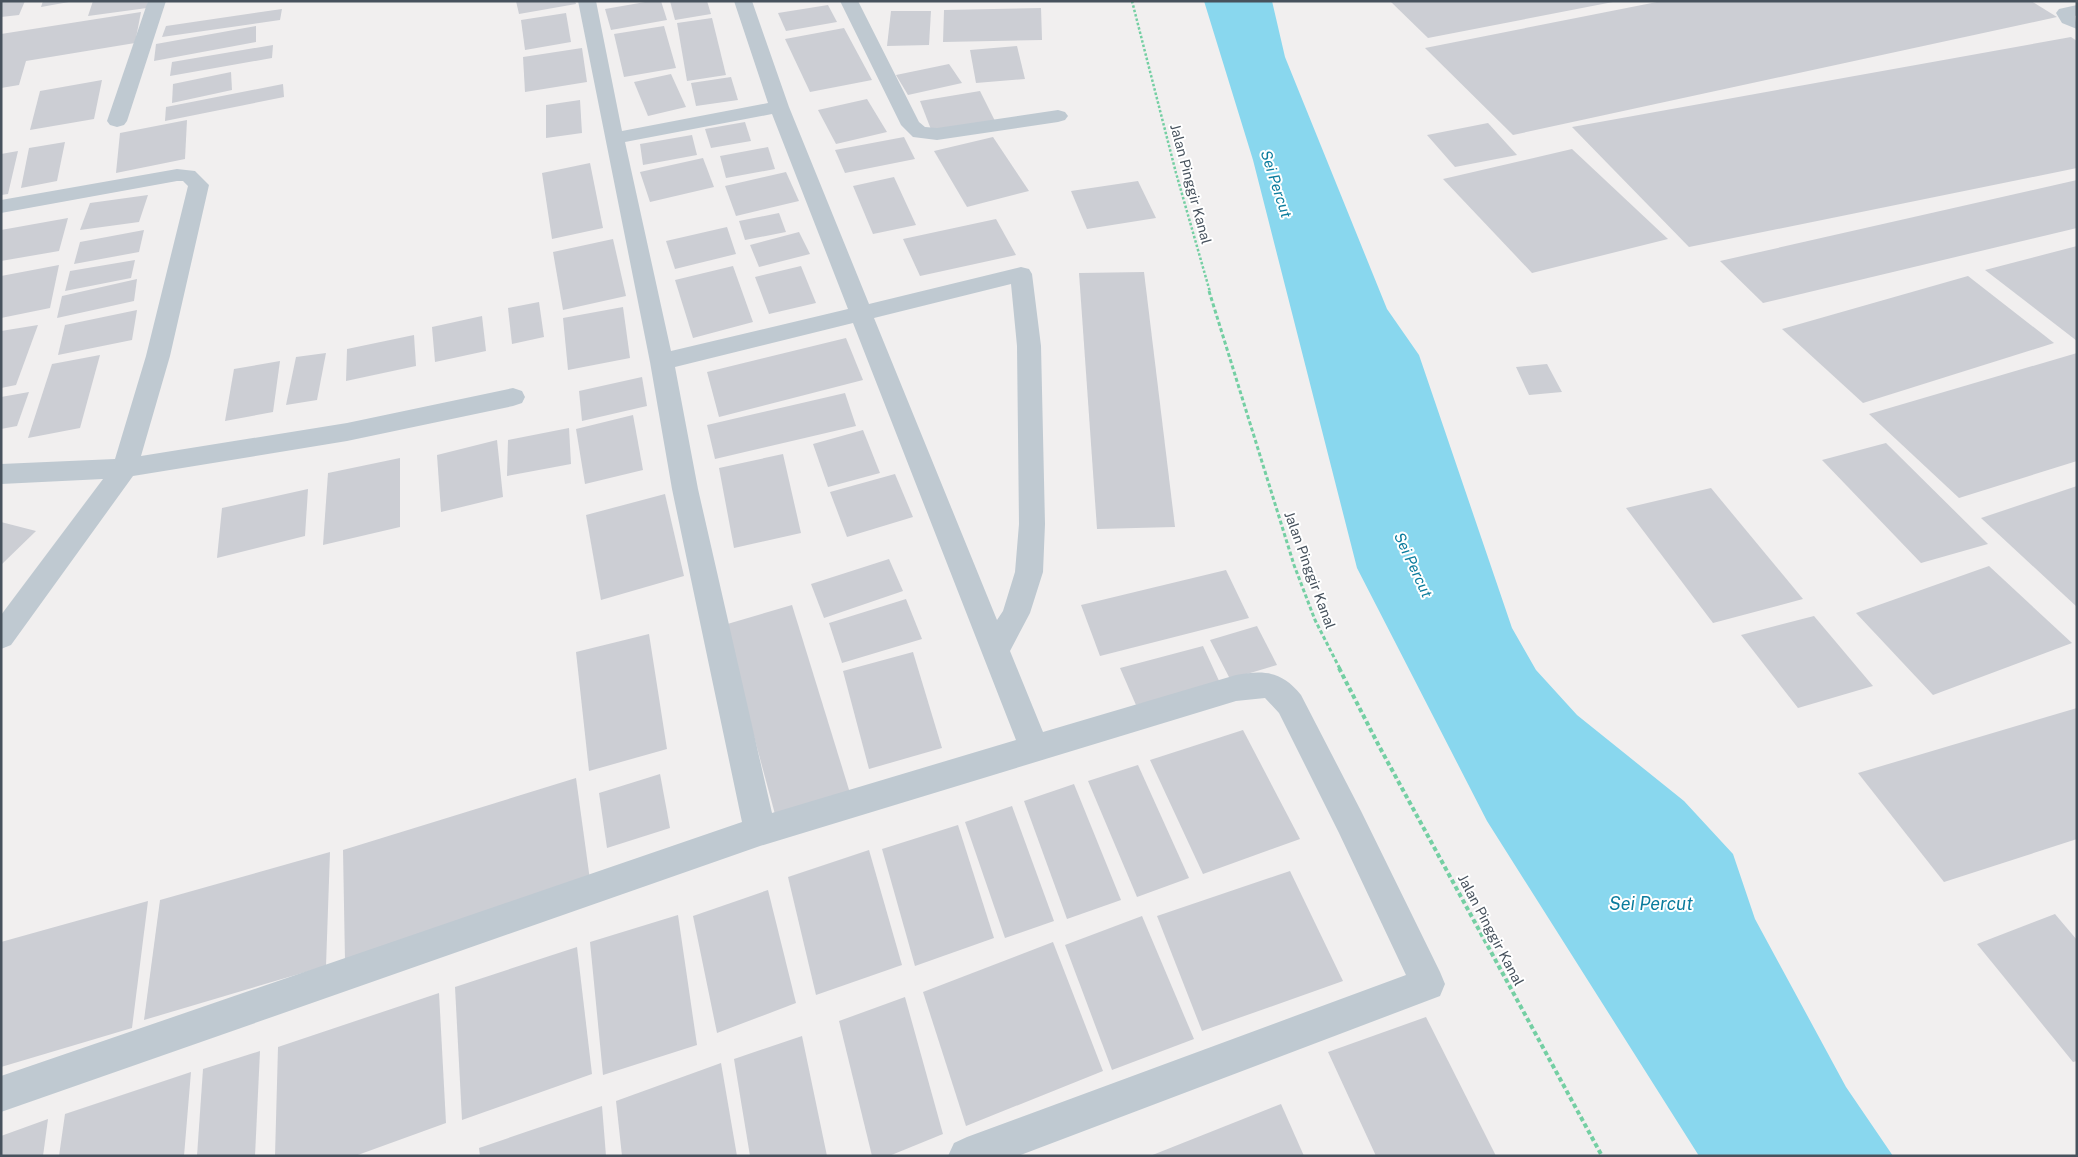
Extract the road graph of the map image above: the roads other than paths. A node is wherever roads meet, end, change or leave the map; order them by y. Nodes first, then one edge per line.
1 (157, 1) edge
2 (587, 1) edge
3 (743, 1) edge
4 (849, 1) edge
5 (2077, 10) edge
6 (2077, 24) edge
7 (779, 106) junction
8 (1058, 116) dead end
9 (117, 121) dead end
10 (614, 138) junction
11 (1, 207) edge
12 (860, 312) junction
13 (662, 362) junction
14 (513, 397) dead end
15 (125, 468) junction
16 (1, 474) edge
17 (1, 637) edge
18 (996, 649) junction
19 (1034, 748) junction
20 (760, 831) junction
21 (1, 1094) edge
22 (967, 1156) edge

1 - 9 street
2 - 10 street
3 - 7 street
4 - 8 street
5 - 6 street
7 - 10 street
7 - 12 street
10 - 13 street
11 - 15 street
12 - 13 street
12 - 18 street
12 - 18 street
13 - 20 street
14 - 15 street
15 - 16 street
15 - 17 street
18 - 19 street
19 - 20 street
19 - 22 street
20 - 21 street

